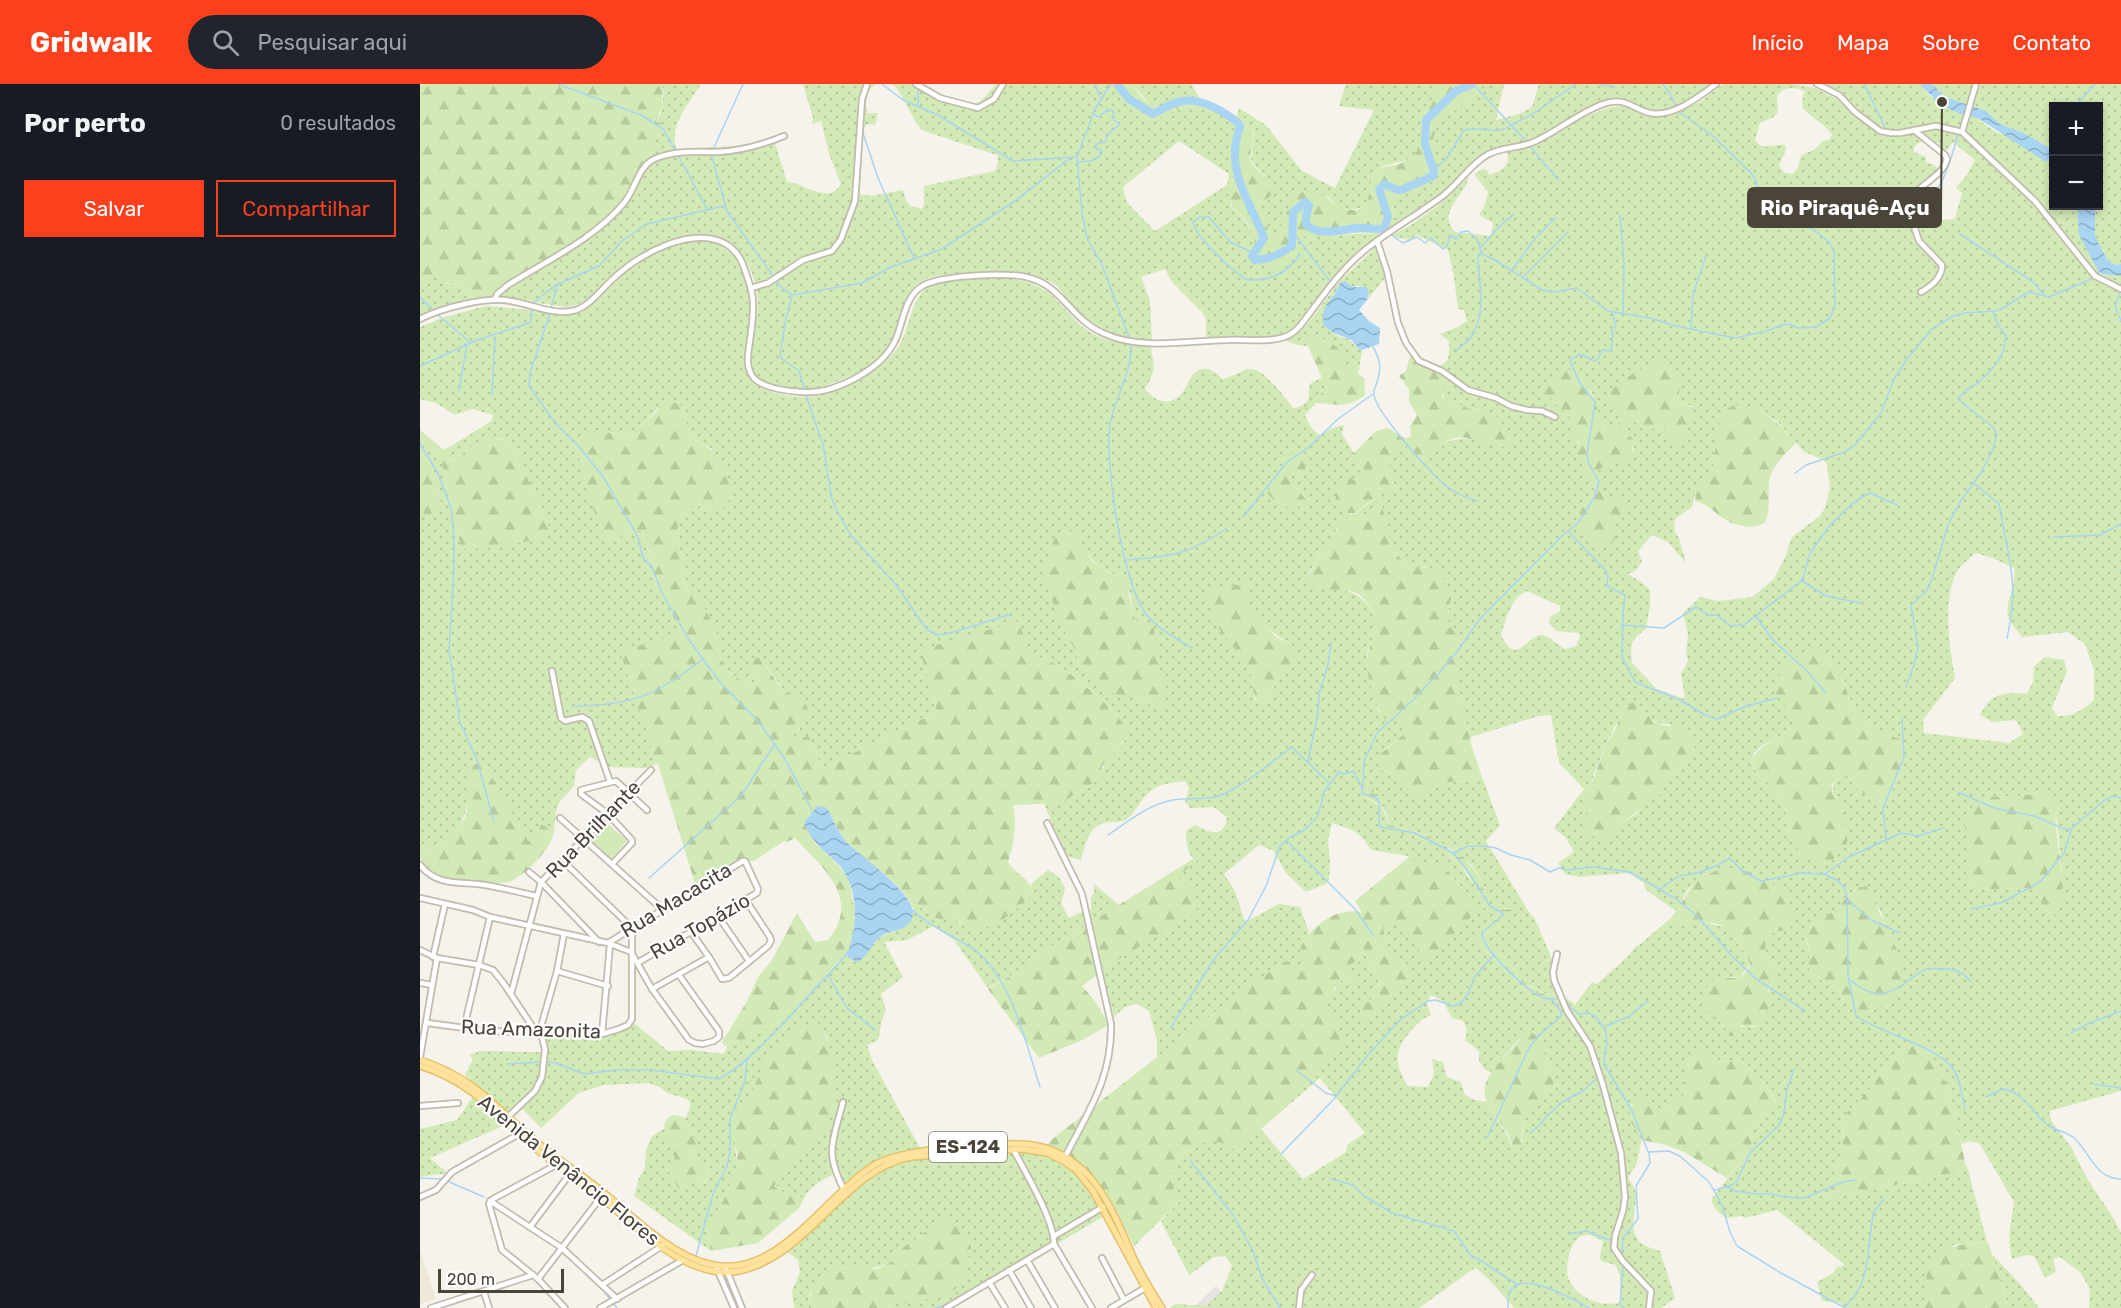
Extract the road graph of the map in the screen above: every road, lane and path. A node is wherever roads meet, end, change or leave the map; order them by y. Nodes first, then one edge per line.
1 (867, 84) edge
2 (916, 84) edge
3 (1003, 84) edge
4 (1716, 84) edge
5 (1817, 84) edge
6 (1976, 84) edge
7 (1914, 130) junction
8 (1962, 132) junction
9 (784, 136) dead end
10 (1377, 241) junction
11 (751, 288) junction
12 (2121, 289) edge
13 (1921, 292) dead end
14 (495, 299) junction
15 (420, 319) edge
16 (1555, 417) dead end
17 (552, 671) dead end
18 (651, 770) dead end
19 (610, 782) junction
20 (628, 793) junction
21 (647, 810) dead end
22 (608, 814) junction
23 (561, 818) dead end
24 (1047, 823) dead end
25 (582, 839) junction
26 (563, 861) junction
27 (745, 861) joint
28 (612, 864) junction
29 (420, 865) edge
30 (529, 872) dead end
31 (541, 882) junction
32 (536, 896) junction
33 (422, 899) edge
34 (745, 899) junction
35 (445, 904) junction
36 (420, 905) edge
37 (662, 909) junction
38 (490, 916) junction
39 (717, 916) junction
40 (530, 926) junction
41 (632, 928) junction
42 (691, 932) junction
43 (564, 934) junction
44 (599, 942) junction
45 (609, 944) junction
46 (420, 950) edge
47 (631, 952) junction
48 (1557, 954) dead end
49 (435, 957) junction
50 (710, 957) junction
51 (749, 961) junction
52 (639, 962) junction
53 (479, 965) junction
54 (557, 971) junction
55 (679, 975) junction
56 (420, 982) edge
57 (432, 985) junction
58 (608, 986) junction
59 (652, 989) junction
60 (511, 994) junction
61 (427, 1023) junction
62 (464, 1028) junction
63 (537, 1029) junction
64 (602, 1034) junction
65 (420, 1058) edge
66 (420, 1066) edge
67 (843, 1102) dead end
68 (458, 1103) dead end
69 (420, 1106) edge
70 (509, 1116) junction
71 (519, 1134) junction
72 (1013, 1149) junction
73 (1065, 1156) junction
74 (556, 1165) junction
75 (569, 1175) junction
76 (844, 1190) junction
77 (420, 1197) edge
78 (601, 1197) junction
79 (490, 1201) junction
80 (1103, 1207) junction
81 (530, 1227) junction
82 (1054, 1236) junction
83 (1054, 1244) junction
84 (662, 1246) junction
85 (562, 1248) junction
86 (1102, 1258) dead end
87 (682, 1260) junction
88 (1027, 1260) junction
89 (717, 1269) junction
90 (726, 1269) junction
91 (1009, 1270) junction
92 (533, 1275) junction
93 (1312, 1275) dead end
94 (538, 1279) junction
95 (989, 1282) junction
96 (602, 1285) junction
97 (1145, 1288) junction
98 (484, 1292) junction
99 (617, 1299) junction
100 (1124, 1300) junction
101 (958, 1301) junction
102 (431, 1308) edge
103 (489, 1308) edge
104 (565, 1308) edge
105 (600, 1308) edge
106 (734, 1308) edge
107 (742, 1308) edge
108 (946, 1308) edge
109 (962, 1308) edge
110 (1005, 1308) edge
111 (1031, 1308) edge
112 (1055, 1308) edge
113 (1092, 1308) edge
114 (1111, 1308) edge
115 (1156, 1308) edge
116 (1162, 1308) edge
117 (1299, 1308) edge
118 (1650, 1308) edge

1 - 11 street
2 - 3 street
4 - 10 street
5 - 7 street
6 - 8 street
7 - 8 street
7 - 13 street
8 - 12 street
9 - 14 street
10 - 11 street
10 - 16 street
11 - 14 street
14 - 15 street
17 - 19 street
18 - 20 street, Rua Brilhante
19 - 20 street
19 - 22 street
20 - 21 street
20 - 22 street, Rua Brilhante
22 - 25 street, Rua Brilhante
22 - 28 street
23 - 25 street
24 - 73 street
25 - 26 street, Rua Brilhante
25 - 28 street
26 - 31 street, Rua Brilhante
26 - 41 street
27 - 34 street, Rua Topázio
27 - 37 street, Rua Macacita
28 - 37 street
29 - 32 street
30 - 31 street
31 - 32 street, Rua Brilhante
31 - 44 street
32 - 40 street, Rua Brilhante
33 - 35 street
33 - 36 street
34 - 39 street, Rua Topázio
34 - 51 street
35 - 38 street
35 - 49 street
37 - 41 street, Rua Macacita
38 - 40 street
38 - 53 street
39 - 42 street, Rua Topázio
39 - 51 street
40 - 43 street
40 - 60 street, Rua Brilhante
41 - 45 street, Rua Macacita
41 - 47 street
42 - 50 street
42 - 52 street, Rua Topázio
43 - 44 street
43 - 54 street
44 - 45 street
45 - 47 street
45 - 58 street
46 - 49 street
47 - 52 street
47 - 64 street, Rua Amazonita
48 - 118 street
49 - 53 street
49 - 57 street
50 - 51 street
50 - 55 street
52 - 59 street
53 - 60 street
53 - 62 street
54 - 58 street
54 - 63 street
55 - 59 street
55 - 59 street
56 - 57 street
57 - 61 street
58 - 64 street
60 - 63 street
61 - 62 street, Rua Amazonita
61 - 65 street
62 - 63 street, Rua Amazonita
63 - 64 street, Rua Amazonita
63 - 70 street
65 - 70 main road, Avenida Venâncio Flores / ES-124
66 - 71 main road, Avenida Venâncio Flores / ES-124
67 - 76 street
68 - 69 street
70 - 89 main road, Avenida Venâncio Flores / ES-124
71 - 74 main road, Avenida Venâncio Flores / ES-124
71 - 77 street
72 - 80 main road, ES-124
72 - 82 street
72 - 90 main road, ES-124
73 - 76 main road, ES-124
73 - 116 main road, ES-124
74 - 75 main road, Avenida Venâncio Flores / ES-124
74 - 79 street
75 - 78 main road, Avenida Venâncio Flores / ES-124
75 - 81 street
76 - 90 main road, ES-124
78 - 84 main road, Avenida Venâncio Flores / ES-124
78 - 85 street
79 - 81 street
79 - 92 street
80 - 82 street
80 - 97 main road, ES-124
81 - 85 street
82 - 83 street
83 - 88 street
83 - 113 street
84 - 87 main road, Avenida Venâncio Flores / ES-124
84 - 96 street
85 - 94 street
85 - 96 street
86 - 100 street
87 - 89 main road, Avenida Venâncio Flores / ES-124
87 - 99 street
88 - 91 street
88 - 112 street
89 - 90 main road, ES-124
89 - 106 street
90 - 107 street
91 - 95 street
91 - 111 street
92 - 94 street
92 - 98 street
93 - 117 street
94 - 104 street
95 - 101 street
95 - 110 street
96 - 99 street
97 - 100 street
97 - 115 main road, ES-124
98 - 102 street
98 - 103 street
99 - 105 street
100 - 114 street
101 - 108 street
101 - 109 street

